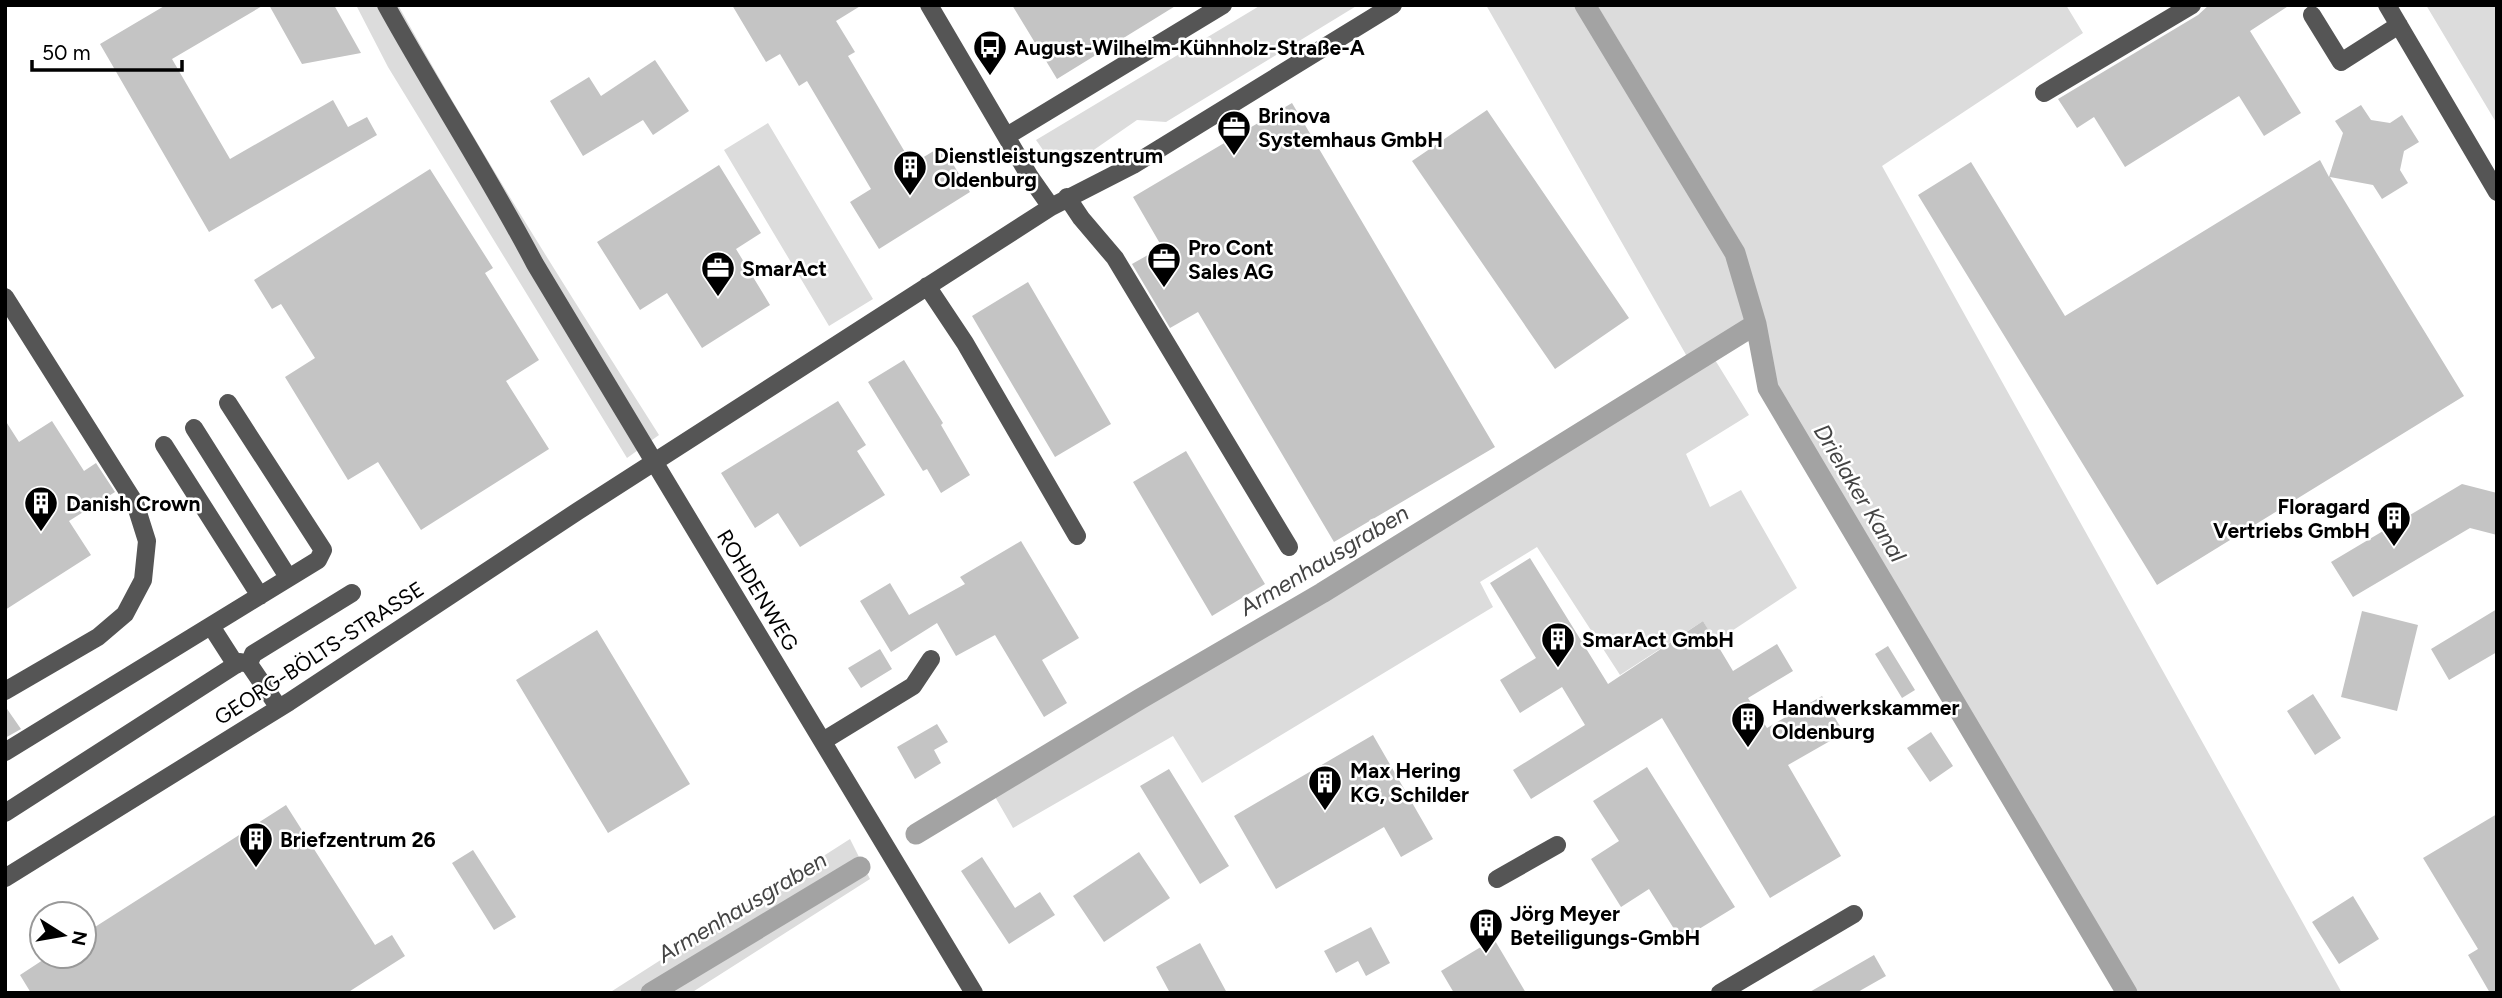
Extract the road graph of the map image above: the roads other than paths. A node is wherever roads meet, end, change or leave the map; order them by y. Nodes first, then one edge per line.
1 (386, 5) edge
2 (929, 5) edge
3 (1223, 5) edge
4 (1393, 5) edge
5 (2192, 5) edge
6 (2387, 5) edge
7 (2312, 15) dead end
8 (2399, 25) junction
9 (2044, 93) dead end
10 (1007, 136) junction
11 (2497, 192) edge
12 (1067, 197) junction
13 (1051, 207) junction
14 (927, 286) junction
15 (5, 297) edge
16 (228, 403) dead end
17 (194, 428) dead end
18 (164, 446) dead end
19 (654, 462) junction
20 (1077, 536) dead end
21 (1289, 547) dead end
22 (288, 577) junction
23 (352, 593) dead end
24 (261, 596) junction
25 (211, 626) junction
26 (931, 659) dead end
27 (243, 664) junction
28 (5, 691) edge
29 (279, 708) junction
30 (823, 741) junction
31 (5, 752) edge
32 (5, 813) edge
33 (1557, 845) dead end
34 (5, 878) edge
35 (1497, 879) dead end
36 (1854, 914) dead end
37 (974, 993) edge
38 (1720, 993) edge

1 - 19 street, ROHDENWEG
2 - 10 street
3 - 10 street
4 - 12 street, GEORG-BÖLTS-STRASSE
5 - 9 street
6 - 8 street
7 - 8 street
8 - 11 street
10 - 13 street
12 - 13 street, GEORG-BÖLTS-STRASSE
12 - 21 street
13 - 14 street, GEORG-BÖLTS-STRASSE
14 - 19 street, GEORG-BÖLTS-STRASSE
14 - 20 street
15 - 28 street
16 - 22 street
17 - 22 street
18 - 24 street
19 - 29 street, GEORG-BÖLTS-STRASSE
19 - 30 street, ROHDENWEG
22 - 24 street
23 - 27 street
24 - 25 street
25 - 27 street
25 - 31 street
26 - 30 street
27 - 29 street
27 - 32 street
29 - 34 street, GEORG-BÖLTS-STRASSE
30 - 37 street, ROHDENWEG
33 - 35 street
36 - 38 street

